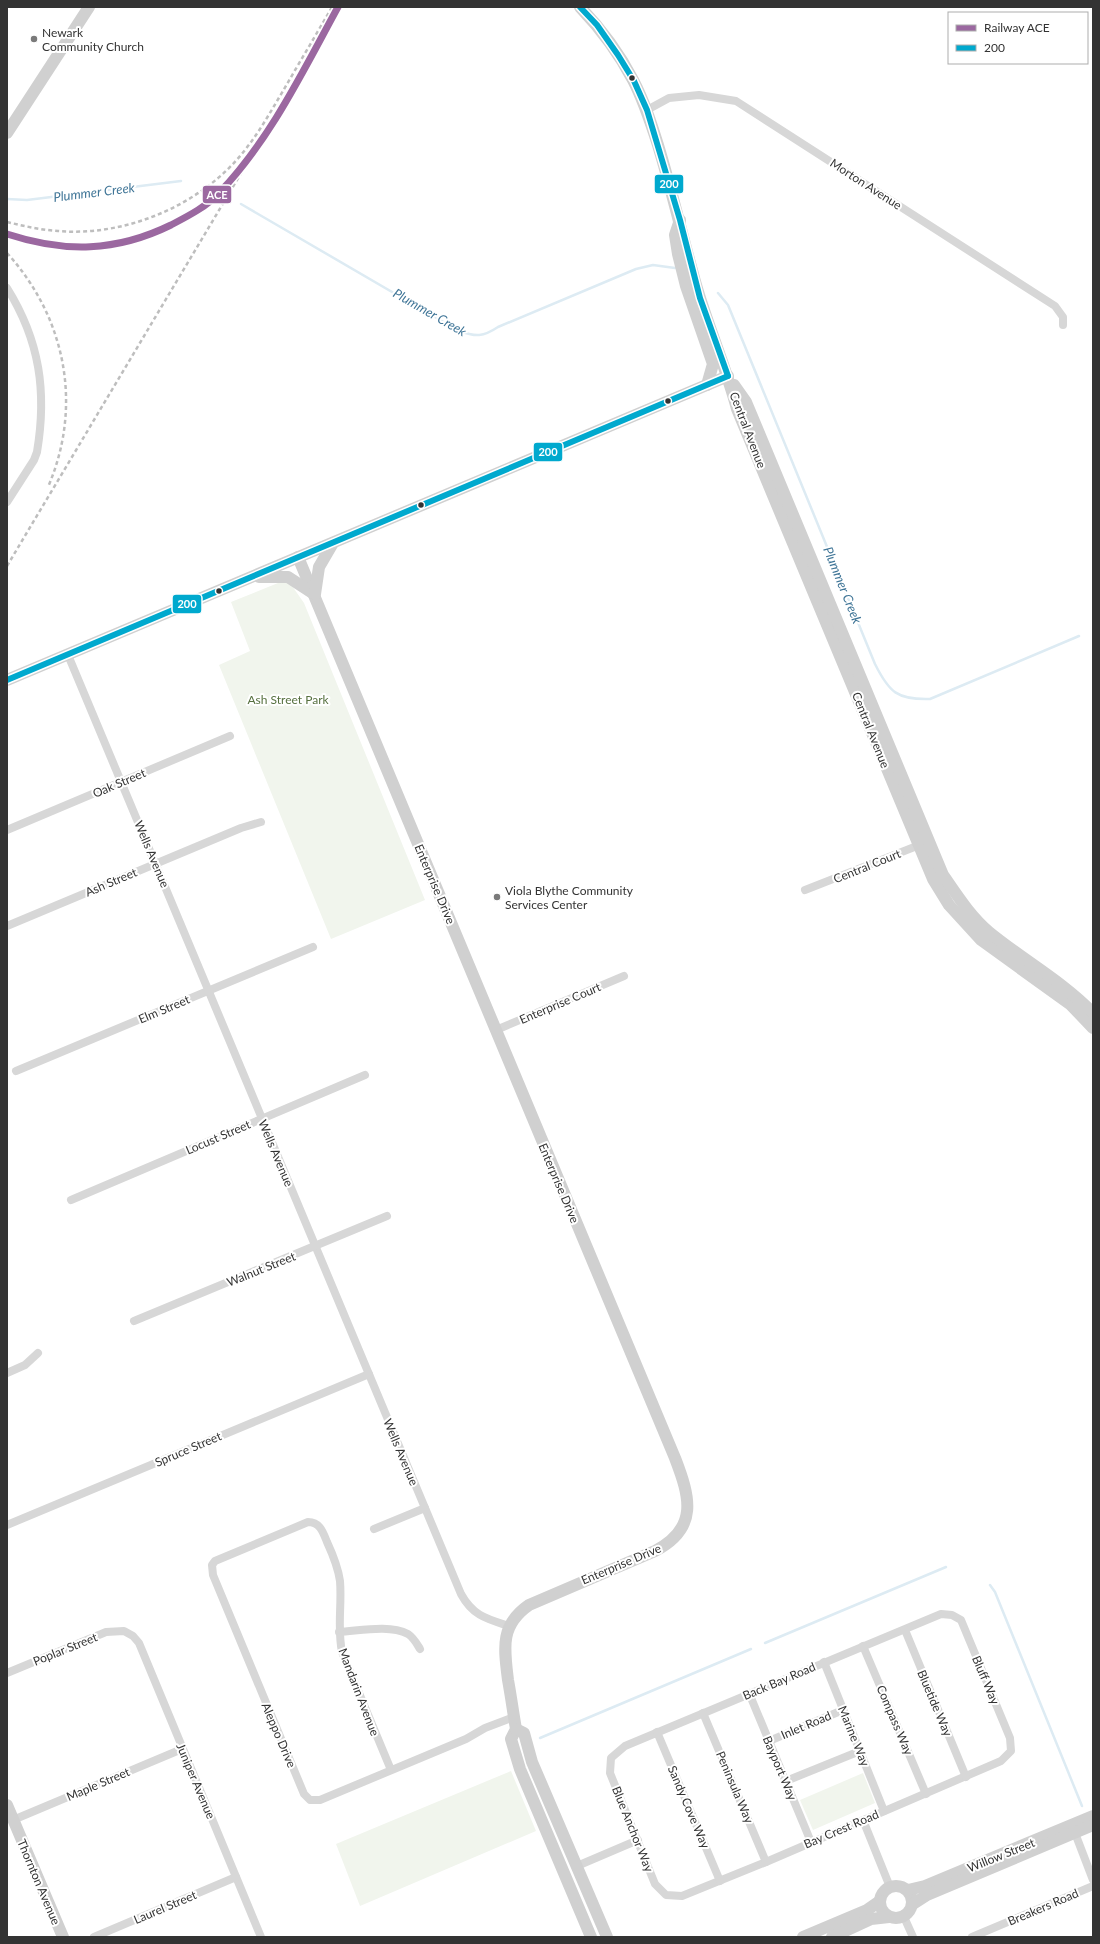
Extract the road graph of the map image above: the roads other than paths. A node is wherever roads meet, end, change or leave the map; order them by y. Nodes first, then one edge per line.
1 (89, 7) edge
2 (580, 7) edge
3 (647, 110) junction
4 (7, 133) edge
5 (680, 220) junction
6 (7, 288) edge
7 (1063, 325) dead end
8 (728, 376) junction
9 (707, 385) junction
10 (7, 502) edge
11 (333, 543) junction
12 (298, 557) junction
13 (253, 577) junction
14 (315, 595) junction
15 (68, 655) junction
16 (7, 680) edge
17 (230, 736) dead end
18 (122, 782) junction
19 (261, 822) dead end
20 (7, 830) edge
21 (924, 844) junction
22 (156, 864) junction
23 (805, 890) dead end
24 (7, 926) edge
25 (313, 947) dead end
26 (624, 976) dead end
27 (209, 991) junction
28 (1093, 1013) edge
29 (1093, 1028) edge
30 (496, 1030) junction
31 (16, 1071) dead end
32 (365, 1075) dead end
33 (262, 1119) junction
34 (71, 1200) dead end
35 (387, 1216) dead end
36 (316, 1246) junction
37 (134, 1321) dead end
38 (38, 1353) dead end
39 (7, 1373) edge
40 (369, 1374) junction
41 (425, 1508) junction
42 (313, 1522) joint
43 (7, 1525) edge
44 (374, 1529) dead end
45 (952, 1615) joint
46 (509, 1626) junction
47 (905, 1630) junction
48 (124, 1631) joint
49 (339, 1632) junction
50 (864, 1646) junction
51 (420, 1649) dead end
52 (824, 1662) junction
53 (7, 1673) edge
54 (749, 1693) junction
55 (843, 1710) junction
56 (703, 1713) junction
57 (515, 1723) junction
58 (657, 1732) junction
59 (769, 1741) junction
60 (182, 1749) junction
61 (860, 1751) junction
62 (1011, 1751) joint
63 (611, 1758) joint
64 (391, 1770) junction
65 (966, 1777) junction
66 (786, 1781) junction
67 (926, 1794) junction
68 (7, 1804) edge
69 (884, 1811) junction
70 (1093, 1816) edge
71 (13, 1820) junction
72 (862, 1820) junction
73 (1093, 1826) edge
74 (1075, 1833) junction
75 (638, 1840) junction
76 (812, 1842) junction
77 (766, 1862) junction
78 (577, 1866) junction
79 (236, 1877) junction
80 (1093, 1880) edge
81 (720, 1881) junction
82 (1093, 1886) edge
83 (890, 1887) junction
84 (908, 1890) junction
85 (666, 1895) joint
86 (880, 1901) junction
87 (913, 1904) junction
88 (889, 1917) junction
89 (904, 1917) junction
90 (63, 1937) edge
91 (94, 1937) edge
92 (261, 1937) edge
93 (591, 1937) edge
94 (608, 1937) edge
95 (803, 1937) edge
96 (832, 1937) edge
97 (913, 1937) edge
98 (972, 1937) edge

1 - 4 street
2 - 3 street, Central Avenue
3 - 5 street, Central Avenue
3 - 7 street, Morton Avenue
5 - 8 street, Central Avenue
5 - 9 street
6 - 10 street
8 - 9 street
8 - 21 street, Central Avenue
9 - 11 street
11 - 12 street
11 - 14 street
12 - 13 street
12 - 14 street, Enterprise Drive
13 - 14 street
13 - 15 street
14 - 30 street, Enterprise Drive
15 - 16 street
15 - 18 street, Wells Avenue
17 - 18 street, Oak Street
18 - 20 street, Oak Street
18 - 22 street, Wells Avenue
19 - 22 street, Ash Street
21 - 23 street, Central Court
21 - 28 street, Central Avenue
21 - 29 street, Central Avenue
22 - 24 street, Ash Street
22 - 27 street, Wells Avenue
25 - 27 street, Elm Street
26 - 30 street, Enterprise Court
27 - 31 street, Elm Street
27 - 33 street, Wells Avenue
30 - 46 street, Enterprise Drive
32 - 33 street, Locust Street
33 - 34 street, Locust Street
33 - 36 street, Wells Avenue
35 - 36 street, Walnut Street
36 - 37 street, Walnut Street
36 - 40 street, Wells Avenue
38 - 39 street
40 - 41 street, Wells Avenue
40 - 43 street, Spruce Street
41 - 44 street
41 - 46 street, Wells Avenue
42 - 49 street, Mandarin Avenue
42 - 64 street, Aleppo Drive
45 - 47 street, Back Bay Road
45 - 62 street, Bluff Way
46 - 57 street, Enterprise Drive
47 - 50 street, Back Bay Road
47 - 65 street, Bluetide Way
48 - 53 street, Poplar Street
48 - 60 street, Juniper Avenue
49 - 51 street
49 - 64 street, Mandarin Avenue
50 - 52 street, Back Bay Road
50 - 67 street, Compass Way
52 - 54 street, Back Bay Road
52 - 55 street, Marine Way
54 - 56 street, Back Bay Road
54 - 59 street, Bayport Way
55 - 59 street, Inlet Road
55 - 61 street, Marine Way
56 - 58 street, Back Bay Road
56 - 77 street, Peninsula Way
57 - 64 street, Aleppo Drive
57 - 78 street, Enterprise Drive
57 - 93 street, Enterprise Drive
58 - 63 street, Back Bay Road
58 - 81 street, Sandy Cove Way
59 - 66 street, Bayport Way
60 - 71 street, Maple Street
60 - 79 street, Juniper Avenue
61 - 66 street
61 - 69 street, Marine Way
62 - 65 street, Bay Crest Road
63 - 75 street, Blue Anchor Way
65 - 67 street, Bay Crest Road
66 - 76 street, Bayport Way
67 - 69 street, Bay Crest Road
68 - 71 street, Thornton Avenue
69 - 72 street, Bay Crest Road
70 - 84 street, Willow Street
71 - 90 street, Thornton Avenue
72 - 76 street, Bay Crest Road
72 - 83 street
73 - 74 street, Willow Street
74 - 80 street
74 - 87 street, Willow Street
75 - 78 street
75 - 85 street, Blue Anchor Way
76 - 77 street, Bay Crest Road
77 - 81 street, Bay Crest Road
78 - 94 street, Enterprise Drive
79 - 91 street, Laurel Street
79 - 92 street, Juniper Avenue
81 - 85 street, Bay Crest Road
82 - 98 street, Breakers Road
83 - 84 street
83 - 86 street
84 - 87 street
86 - 88 street
86 - 95 street
87 - 89 street
88 - 89 street
88 - 96 street
89 - 97 street

